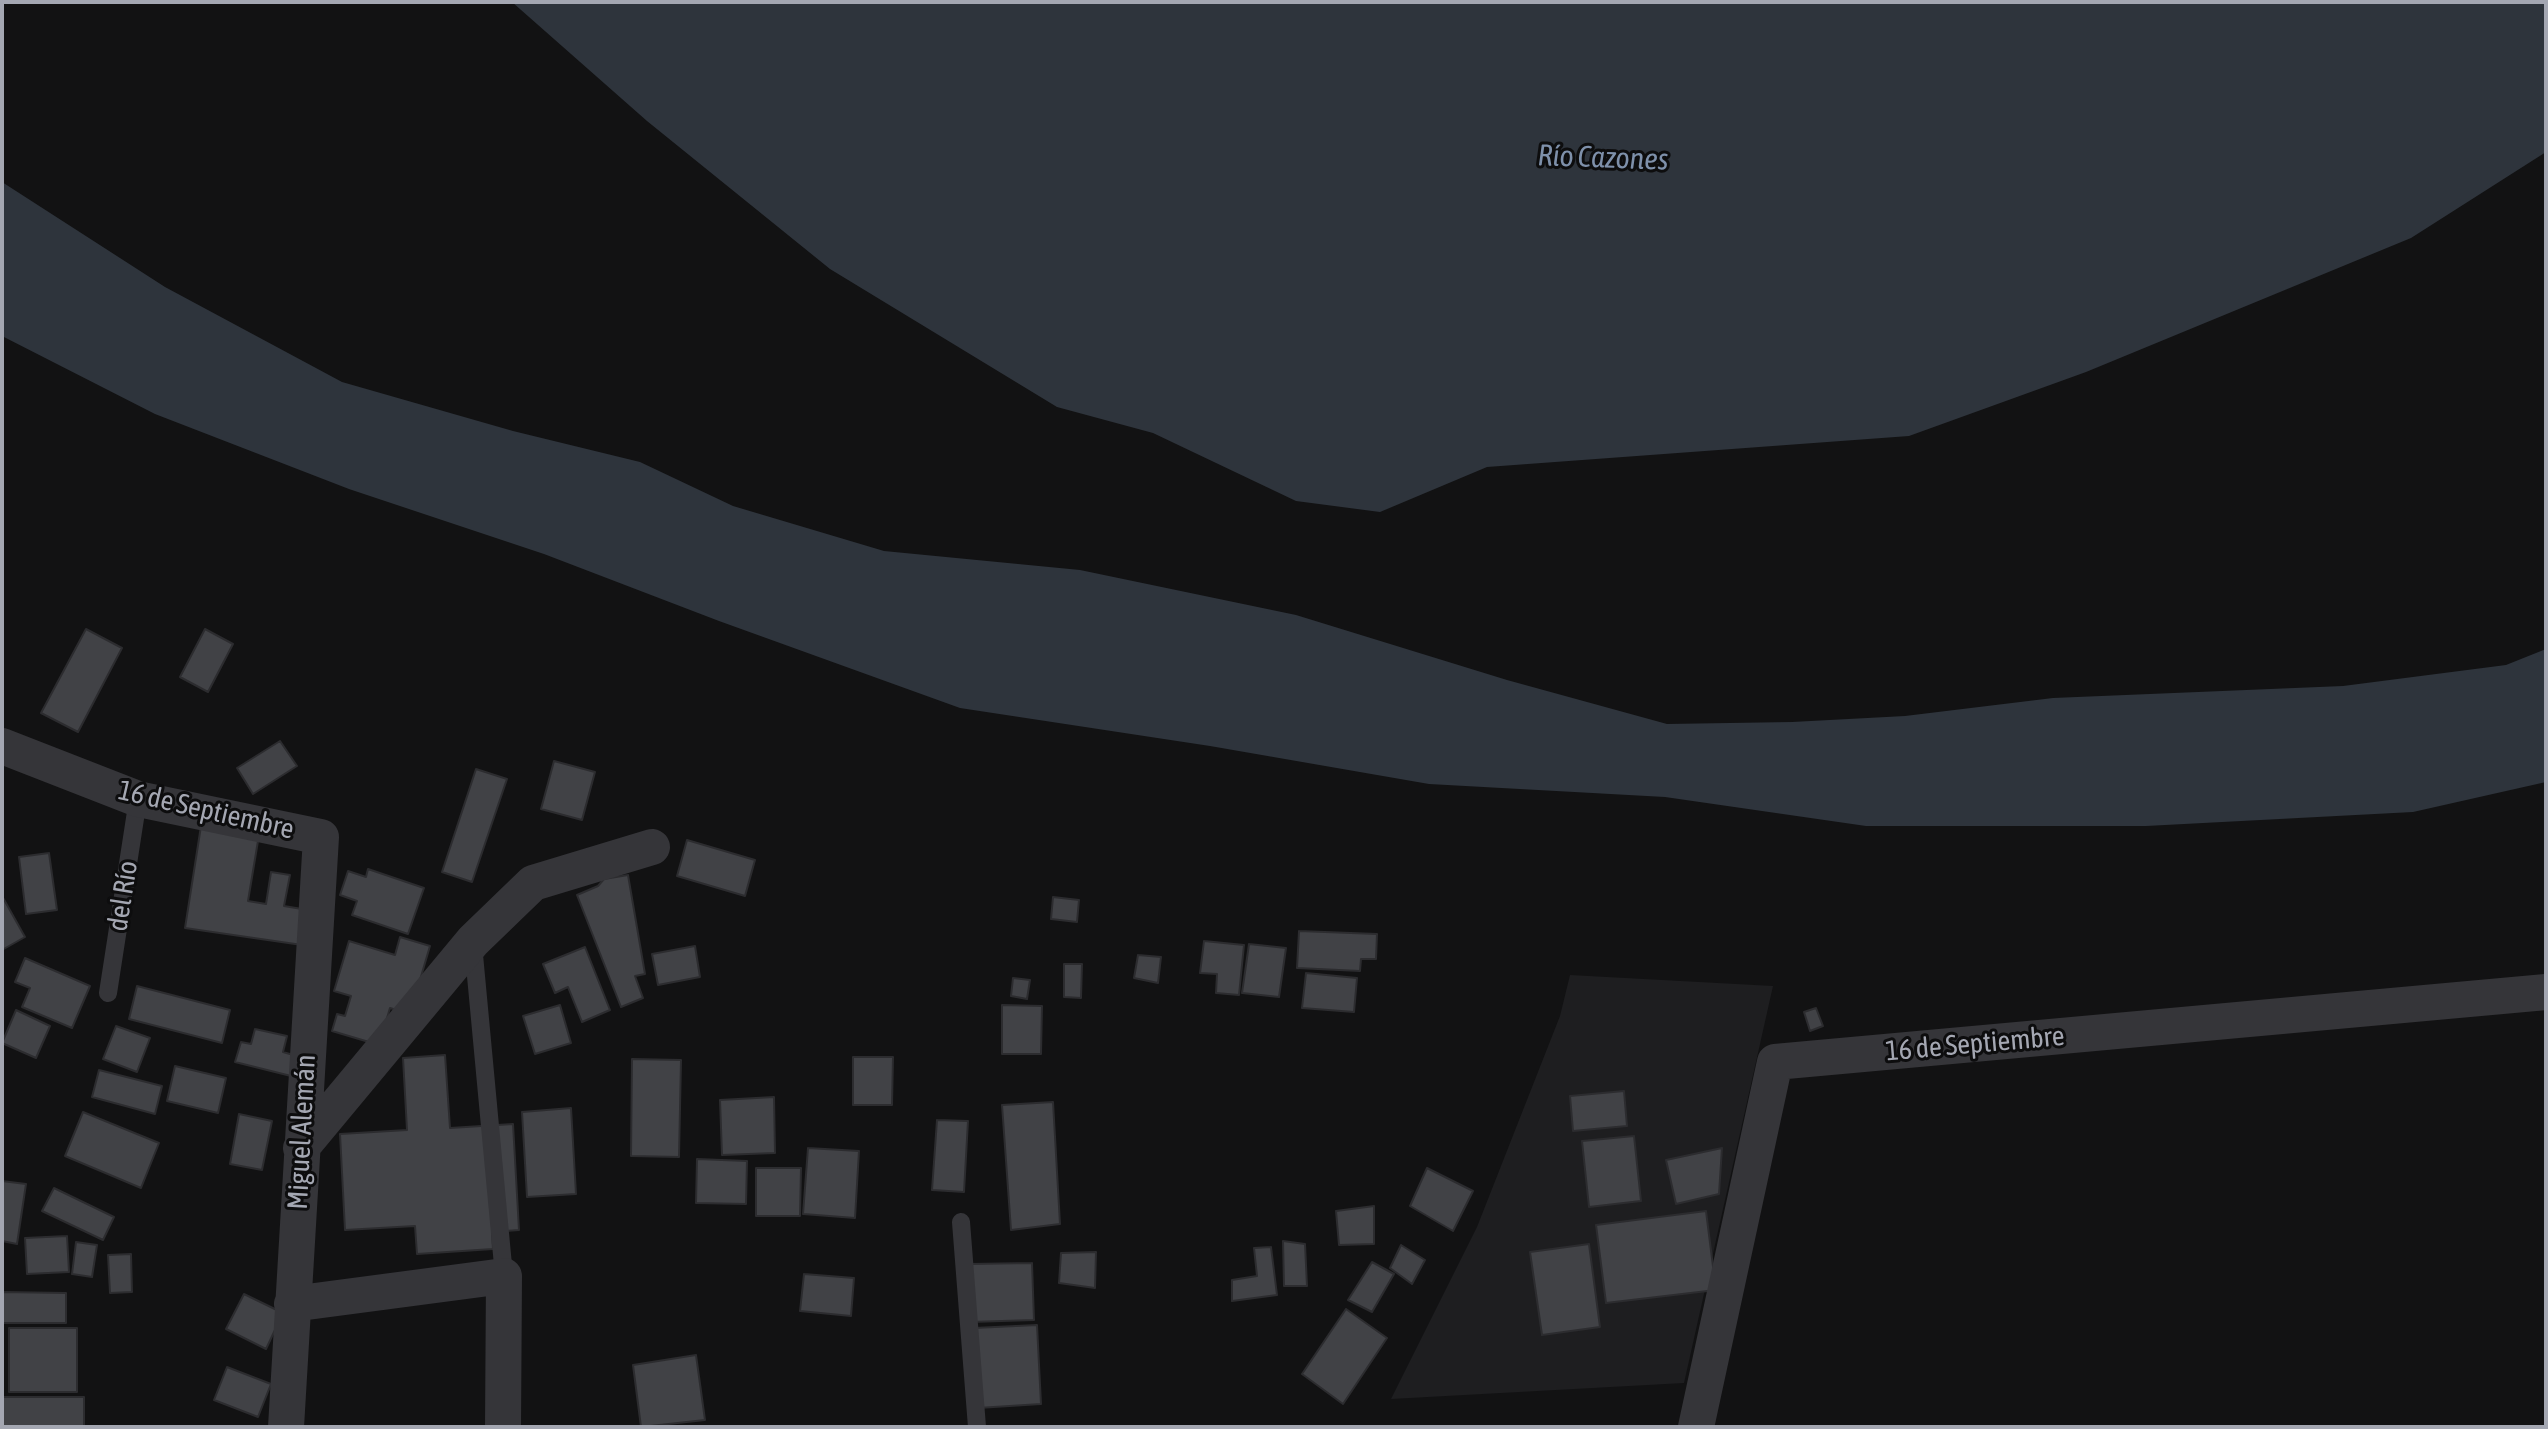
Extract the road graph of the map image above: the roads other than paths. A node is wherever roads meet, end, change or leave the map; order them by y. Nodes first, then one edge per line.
1 (2, 746) edge
2 (138, 799) junction
3 (321, 837) joint
4 (652, 847) dead end
5 (473, 941) junction
6 (2546, 992) edge
7 (108, 993) dead end
8 (301, 1148) junction
9 (961, 1222) dead end
10 (504, 1276) junction
11 (292, 1304) junction
12 (286, 1427) edge
13 (503, 1427) edge
14 (977, 1427) edge
15 (1696, 1427) edge

1 - 2 street, 16 de Septiembre
2 - 3 street, 16 de Septiembre
2 - 7 lane, del Río
3 - 8 street, Miguel Alemán
4 - 5 street
5 - 8 street
5 - 10 lane
6 - 15 street, 16 de Septiembre
8 - 11 street, Miguel Alemán
9 - 14 lane
10 - 11 street
10 - 13 street
11 - 12 street, Miguel Alemán

